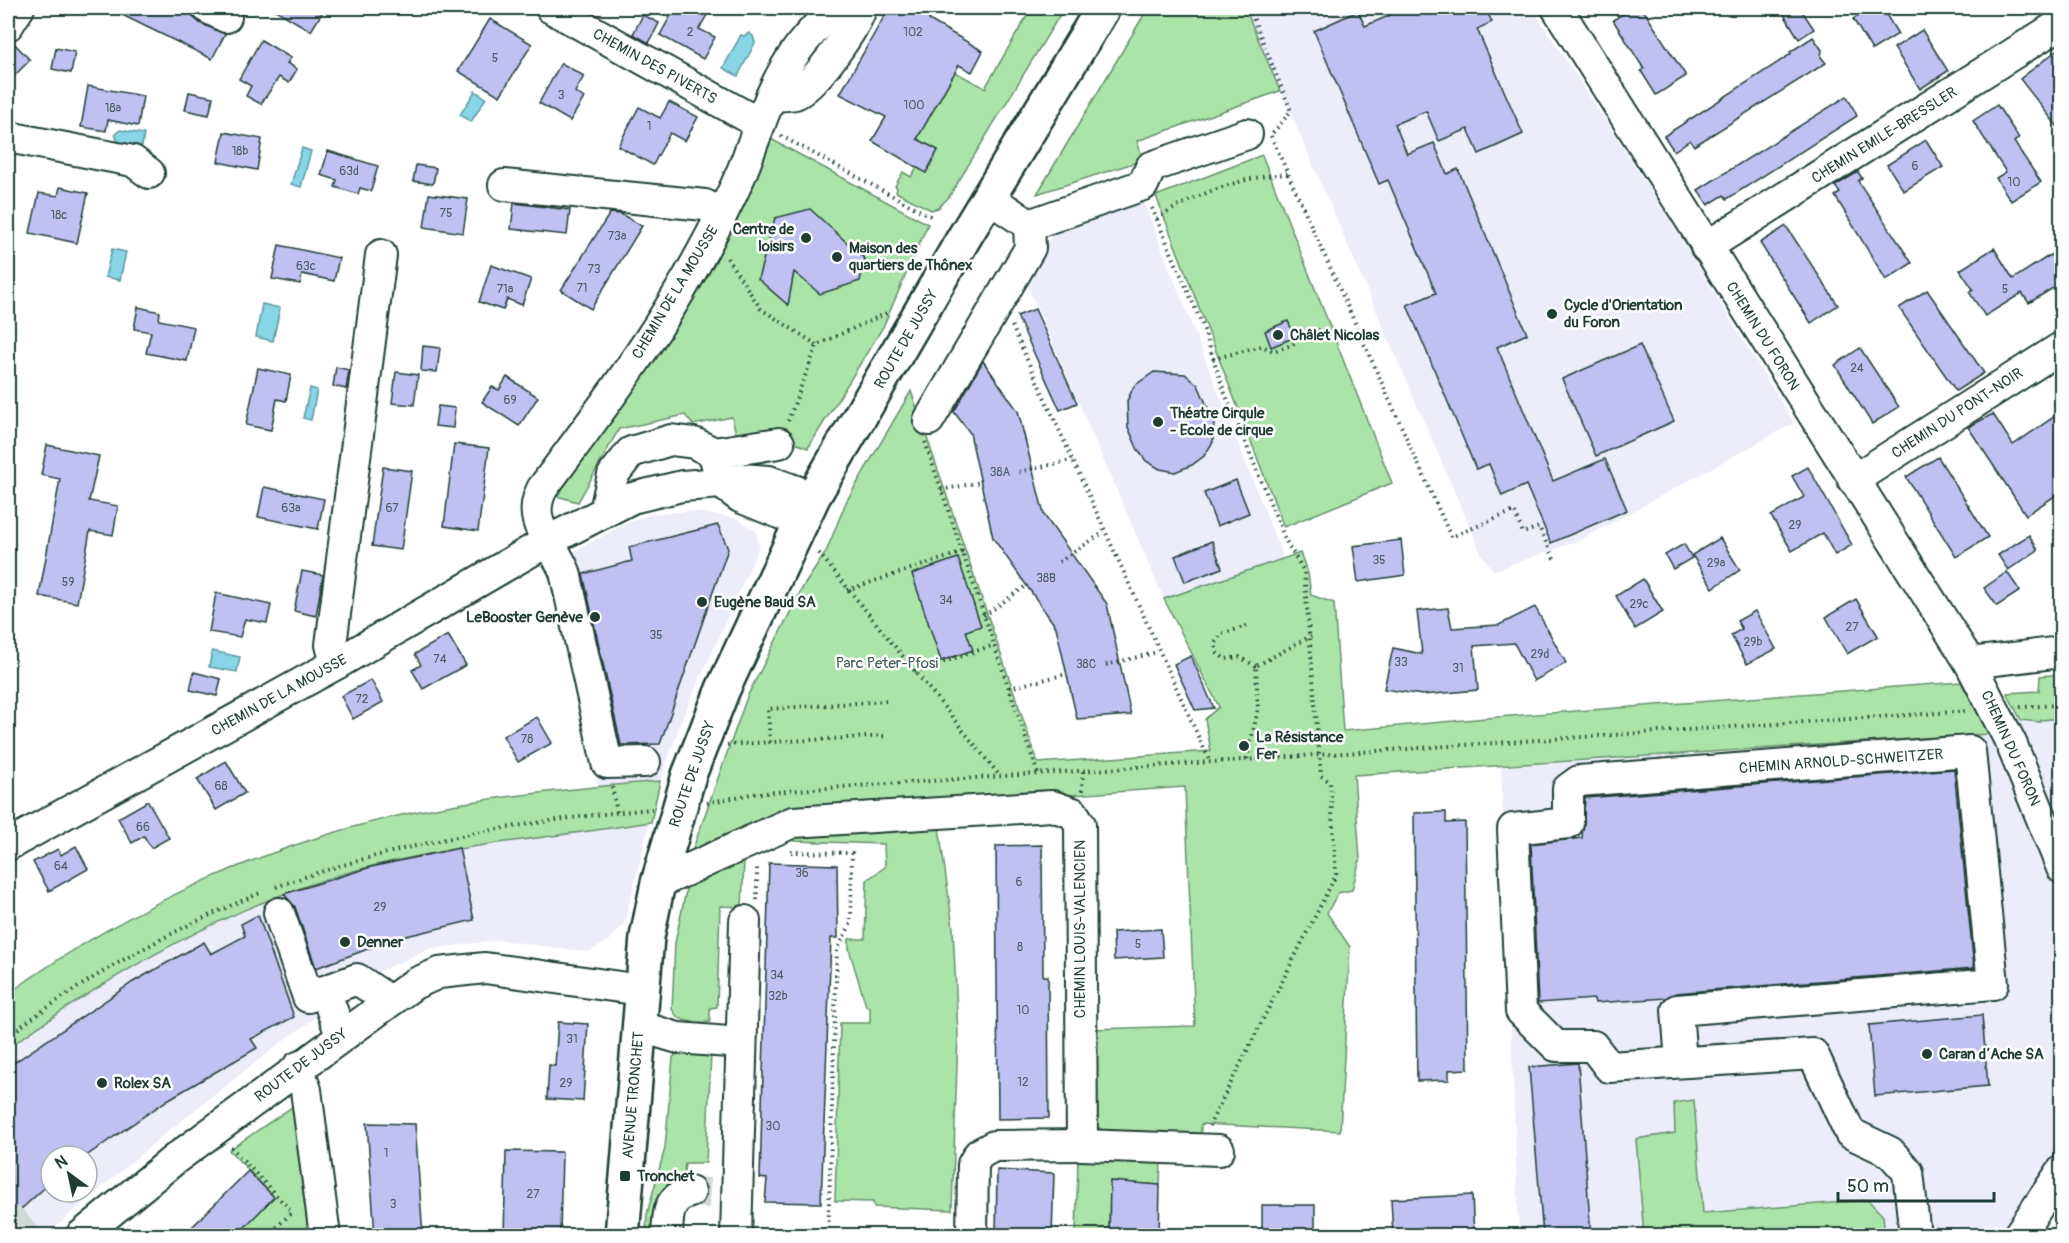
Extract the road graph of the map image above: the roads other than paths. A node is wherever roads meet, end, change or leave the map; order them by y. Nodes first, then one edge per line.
1 (19, 8) edge
2 (551, 8) edge
3 (837, 8) edge
4 (861, 8) edge
5 (1103, 8) edge
6 (1562, 9) edge
7 (2061, 23) edge
8 (8, 25) edge
9 (771, 96) junction
10 (760, 124) junction
11 (1259, 135) road end
12 (8, 137) edge
13 (149, 173) dead end
14 (504, 185) dead end
15 (988, 198) junction
16 (722, 214) junction
17 (1029, 225) junction
18 (1706, 247) junction
19 (381, 255) dead end
20 (2061, 347) edge
21 (926, 429) road end
22 (779, 444) road end
23 (714, 453) junction
24 (1853, 480) junction
25 (721, 483) junction
26 (807, 509) junction
27 (605, 511) junction
28 (548, 541) junction
29 (2061, 652) edge
30 (1970, 663) junction
31 (336, 664) junction
32 (645, 762) dead end
33 (8, 845) edge
34 (2061, 868) edge
35 (658, 883) junction
36 (279, 913) dead end
37 (744, 921) road end
38 (641, 990) junction
39 (325, 991) junction
40 (388, 1000) junction
41 (638, 1026) junction
42 (341, 1035) junction
43 (741, 1043) junction
44 (1681, 1062) junction
45 (307, 1082) junction
46 (1082, 1146) junction
47 (1214, 1150) road end
48 (2061, 1171) edge
49 (690, 1192) tunnel mouth
50 (81, 1236) edge
51 (325, 1236) edge
52 (622, 1236) edge
53 (667, 1236) edge
54 (736, 1236) edge
55 (972, 1236) edge
56 (1915, 1236) edge
57 (2018, 1236) edge

1 - 8 street
2 - 10 street, CHEMIN DES PIVERTS
3 - 9 street, CHEMIN DE LA MOUSSE
4 - 9 street
5 - 15 main road, ROUTE DE JUSSY
6 - 18 street, CHEMIN DU FORON
7 - 18 street, CHEMIN EMILE-BRESSLER
9 - 10 street, CHEMIN DE LA MOUSSE
10 - 16 street, CHEMIN DE LA MOUSSE
11 - 17 street
12 - 13 street
14 - 16 street
15 - 17 street
15 - 26 main road, ROUTE DE JUSSY
16 - 28 street, CHEMIN DE LA MOUSSE
17 - 21 street
18 - 24 street, CHEMIN DU FORON
19 - 31 street
20 - 24 street, CHEMIN DU PONT-NOIR
22 - 23 street
23 - 25 street
23 - 27 street
24 - 30 street, CHEMIN DU FORON
25 - 26 street
25 - 27 street, CHEMIN DE LA MOUSSE
26 - 35 main road, ROUTE DE JUSSY
27 - 28 street, CHEMIN DE LA MOUSSE
28 - 31 street, CHEMIN DE LA MOUSSE
28 - 32 street, CHEMIN DE LA MOUSSE
29 - 30 street
30 - 34 street, CHEMIN DU FORON
31 - 33 street, CHEMIN DE LA MOUSSE
35 - 38 main road, ROUTE DE JUSSY
35 - 46 street, CHEMIN LOUIS-VALENCIEN
36 - 39 street
37 - 43 street
38 - 40 street, ROUTE DE JUSSY
38 - 41 main road, AVENUE TRONCHET
39 - 40 street
39 - 42 street
40 - 42 street, ROUTE DE JUSSY
41 - 43 street
41 - 52 main road, AVENUE TRONCHET
42 - 45 street, ROUTE DE JUSSY
43 - 54 street
44 - 44 street, CHEMIN ARNOLD-SCHWEITZER
44 - 56 street, CHEMIN ARNOLD-SCHWEITZER
45 - 50 street, ROUTE DE JUSSY
45 - 51 street
46 - 47 street
46 - 55 street
48 - 57 street
49 - 53 street

